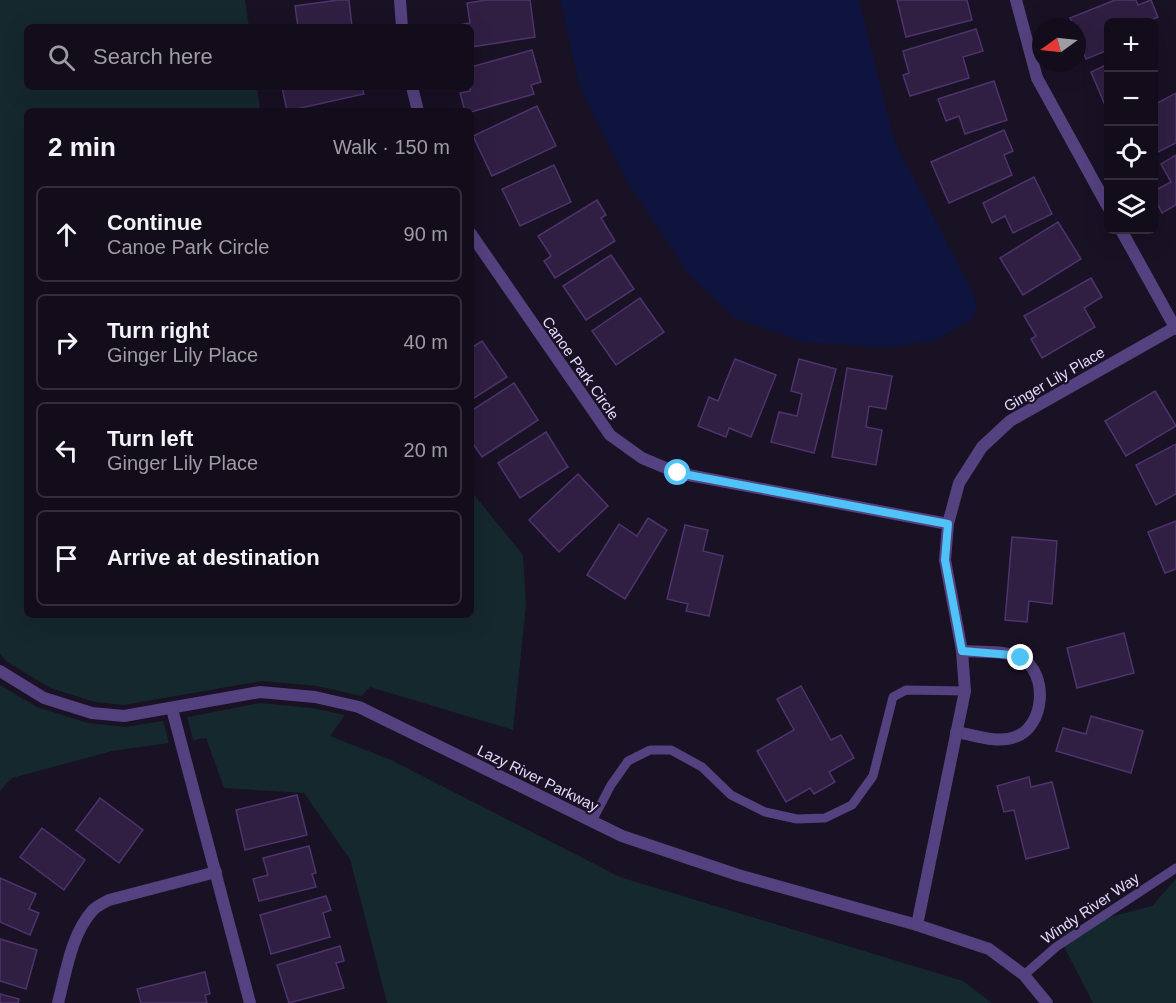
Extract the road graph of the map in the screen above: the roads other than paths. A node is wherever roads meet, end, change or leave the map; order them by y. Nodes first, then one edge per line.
1 (400, 0) edge
2 (1016, 0) edge
3 (402, 24) edge
4 (413, 90) edge
5 (417, 108) edge
6 (1104, 200) edge
7 (1123, 234) edge
8 (474, 238) edge
9 (1176, 328) edge
10 (948, 524) junction
11 (962, 651) junction
12 (0, 671) edge
13 (965, 691) junction
14 (172, 709) junction
15 (956, 732) junction
16 (592, 821) junction
17 (1176, 868) edge
18 (216, 872) junction
19 (917, 925) junction
20 (1024, 975) junction
21 (57, 1003) edge
22 (250, 1003) edge
23 (1047, 1003) edge

1 - 3 street
2 - 6 street
4 - 5 street
7 - 9 street
8 - 10 street, Canoe Park Circle
9 - 10 street, Ginger Lily Place
10 - 11 street, Ginger Lily Place
11 - 13 street, Ginger Lily Place
11 - 15 street
12 - 14 street, Lazy River Parkway
13 - 15 street, Ginger Lily Place
13 - 16 lane
14 - 16 street, Lazy River Parkway
14 - 18 street
15 - 19 street, Ginger Lily Place
16 - 19 street, Lazy River Parkway
17 - 20 lane, Windy River Way
18 - 21 street
18 - 22 street
19 - 20 street, Lazy River Parkway
20 - 23 street, Lazy River Parkway

